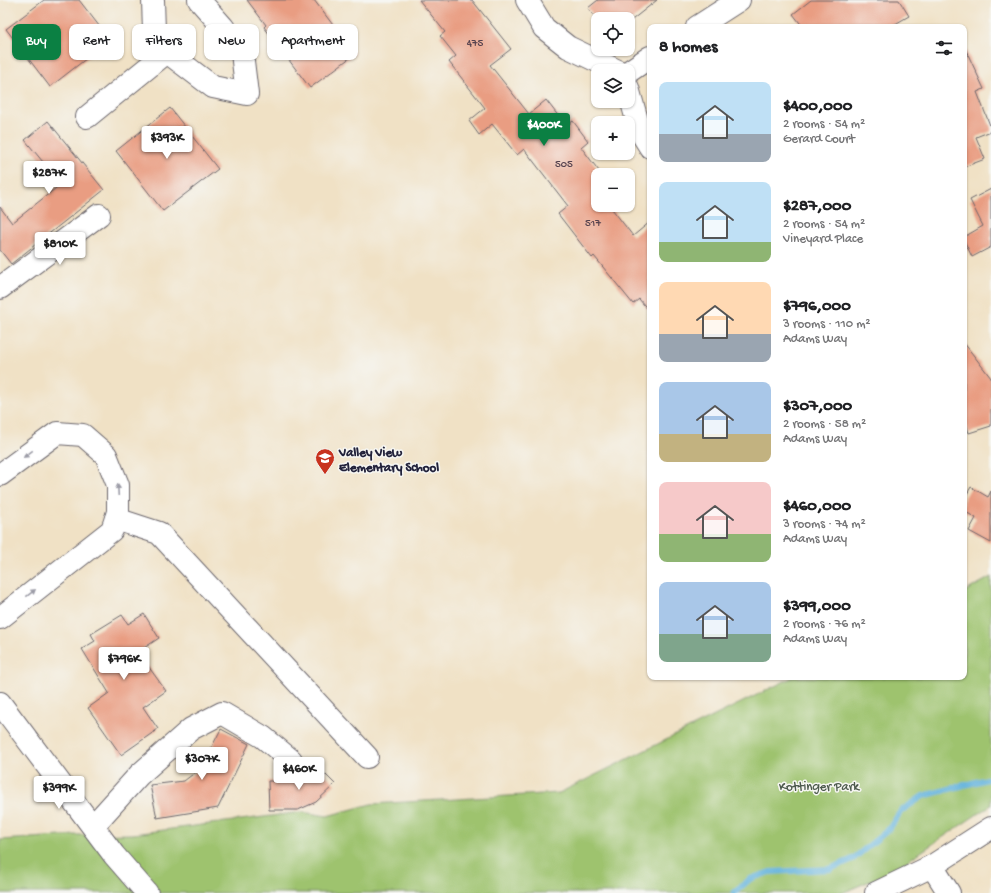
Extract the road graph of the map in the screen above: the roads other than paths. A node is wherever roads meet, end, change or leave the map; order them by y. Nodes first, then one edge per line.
1 (153, 0) edge
2 (199, 0) edge
3 (527, 0) edge
4 (739, 0) edge
5 (154, 24) edge
6 (702, 24) edge
7 (647, 59) edge
8 (157, 60) edge
9 (178, 60) edge
10 (603, 64) edge
11 (635, 67) edge
12 (634, 108) edge
13 (87, 118) dead end
14 (647, 142) edge
15 (99, 215) dead end
16 (0, 288) edge
17 (1, 473) edge
18 (116, 520) junction
19 (0, 618) edge
20 (0, 703) edge
21 (367, 757) dead end
22 (291, 760) dead end
23 (93, 826) junction
24 (991, 828) edge
25 (932, 866) junction
26 (147, 893) edge
27 (876, 893) edge
28 (949, 893) edge

1 - 5 street
2 - 9 street
3 - 10 street
4 - 6 street
7 - 11 street
8 - 13 street
12 - 14 street
15 - 16 street
18 -> 17 street
19 -> 18 street
18 - 21 street
20 - 23 street
22 - 23 street
23 - 26 street
24 - 25 street
25 - 27 street
25 - 28 street

